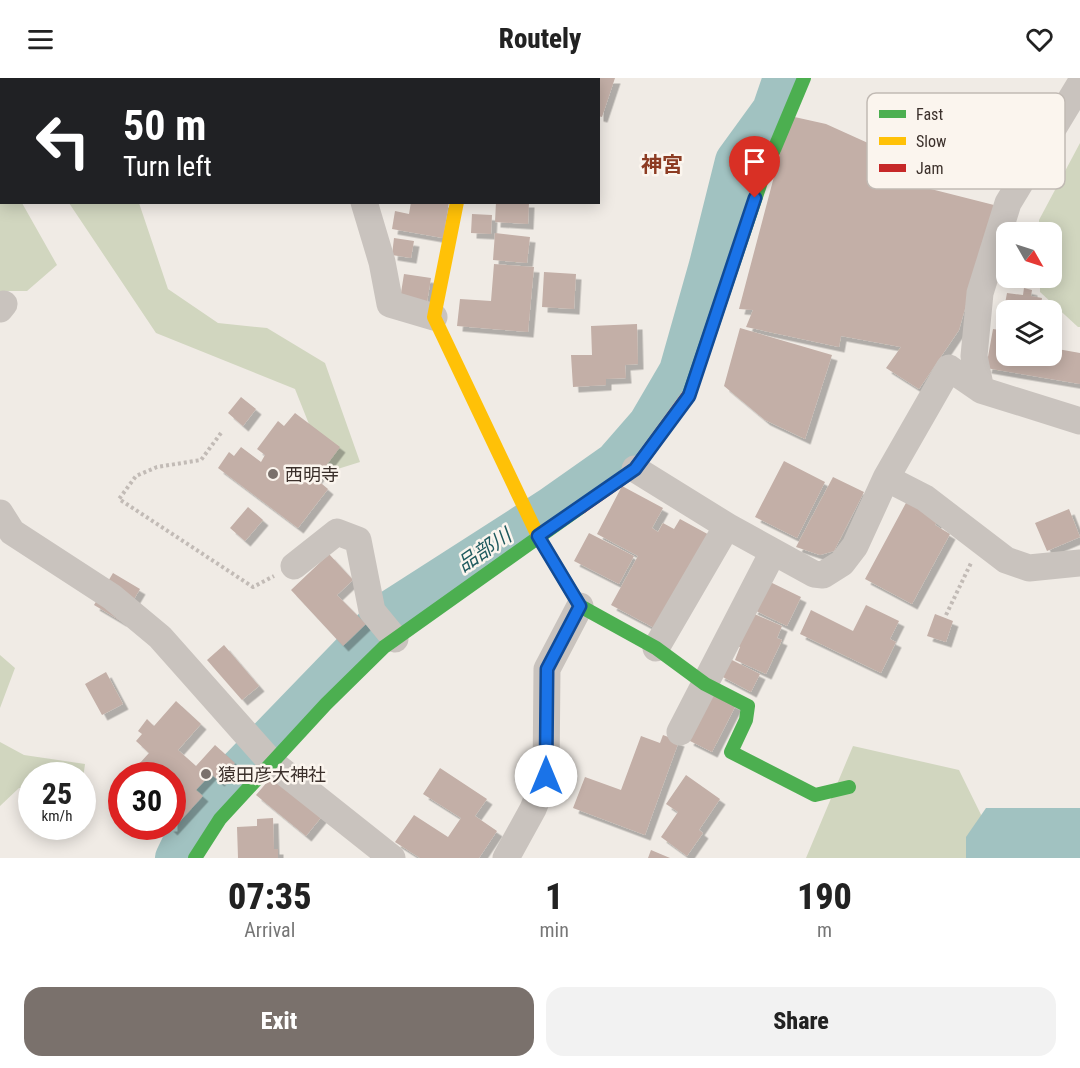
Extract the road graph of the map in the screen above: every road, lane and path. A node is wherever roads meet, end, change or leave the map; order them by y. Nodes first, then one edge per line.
1 (804, 78) edge
2 (1080, 84) edge
3 (1065, 109) edge
4 (1016, 189) edge
5 (365, 204) edge
6 (457, 204) edge
7 (434, 317) junction
8 (981, 390) junction
9 (1080, 421) edge
10 (221, 433) dead end
11 (635, 469) junction
12 (886, 478) junction
13 (0, 513) edge
14 (726, 526) junction
15 (538, 536) junction
16 (982, 541) junction
17 (774, 552) junction
18 (1080, 563) edge
19 (294, 566) joint
20 (580, 606) junction
21 (946, 615) dead end
22 (395, 639) junction
23 (656, 648) junction
24 (705, 684) junction
25 (680, 732) dead end
26 (271, 762) junction
27 (849, 787) dead end
28 (195, 858) edge
29 (392, 858) edge
30 (506, 858) edge

1 - 11 street
2 - 3 street
4 - 8 street
5 - 7 street
6 - 7 street
7 - 15 street
8 - 9 street
8 - 12 street
10 - 19 path
11 - 14 street
11 - 15 street
12 - 16 street
12 - 17 street
13 - 26 street
14 - 17 street
14 - 23 street
15 - 20 street
15 - 22 street
16 - 18 street
16 - 21 path
17 - 24 street
19 - 22 street
20 - 23 street
20 - 30 street
22 - 26 street
23 - 24 street
24 - 25 street
24 - 27 street
26 - 28 street
26 - 29 street

